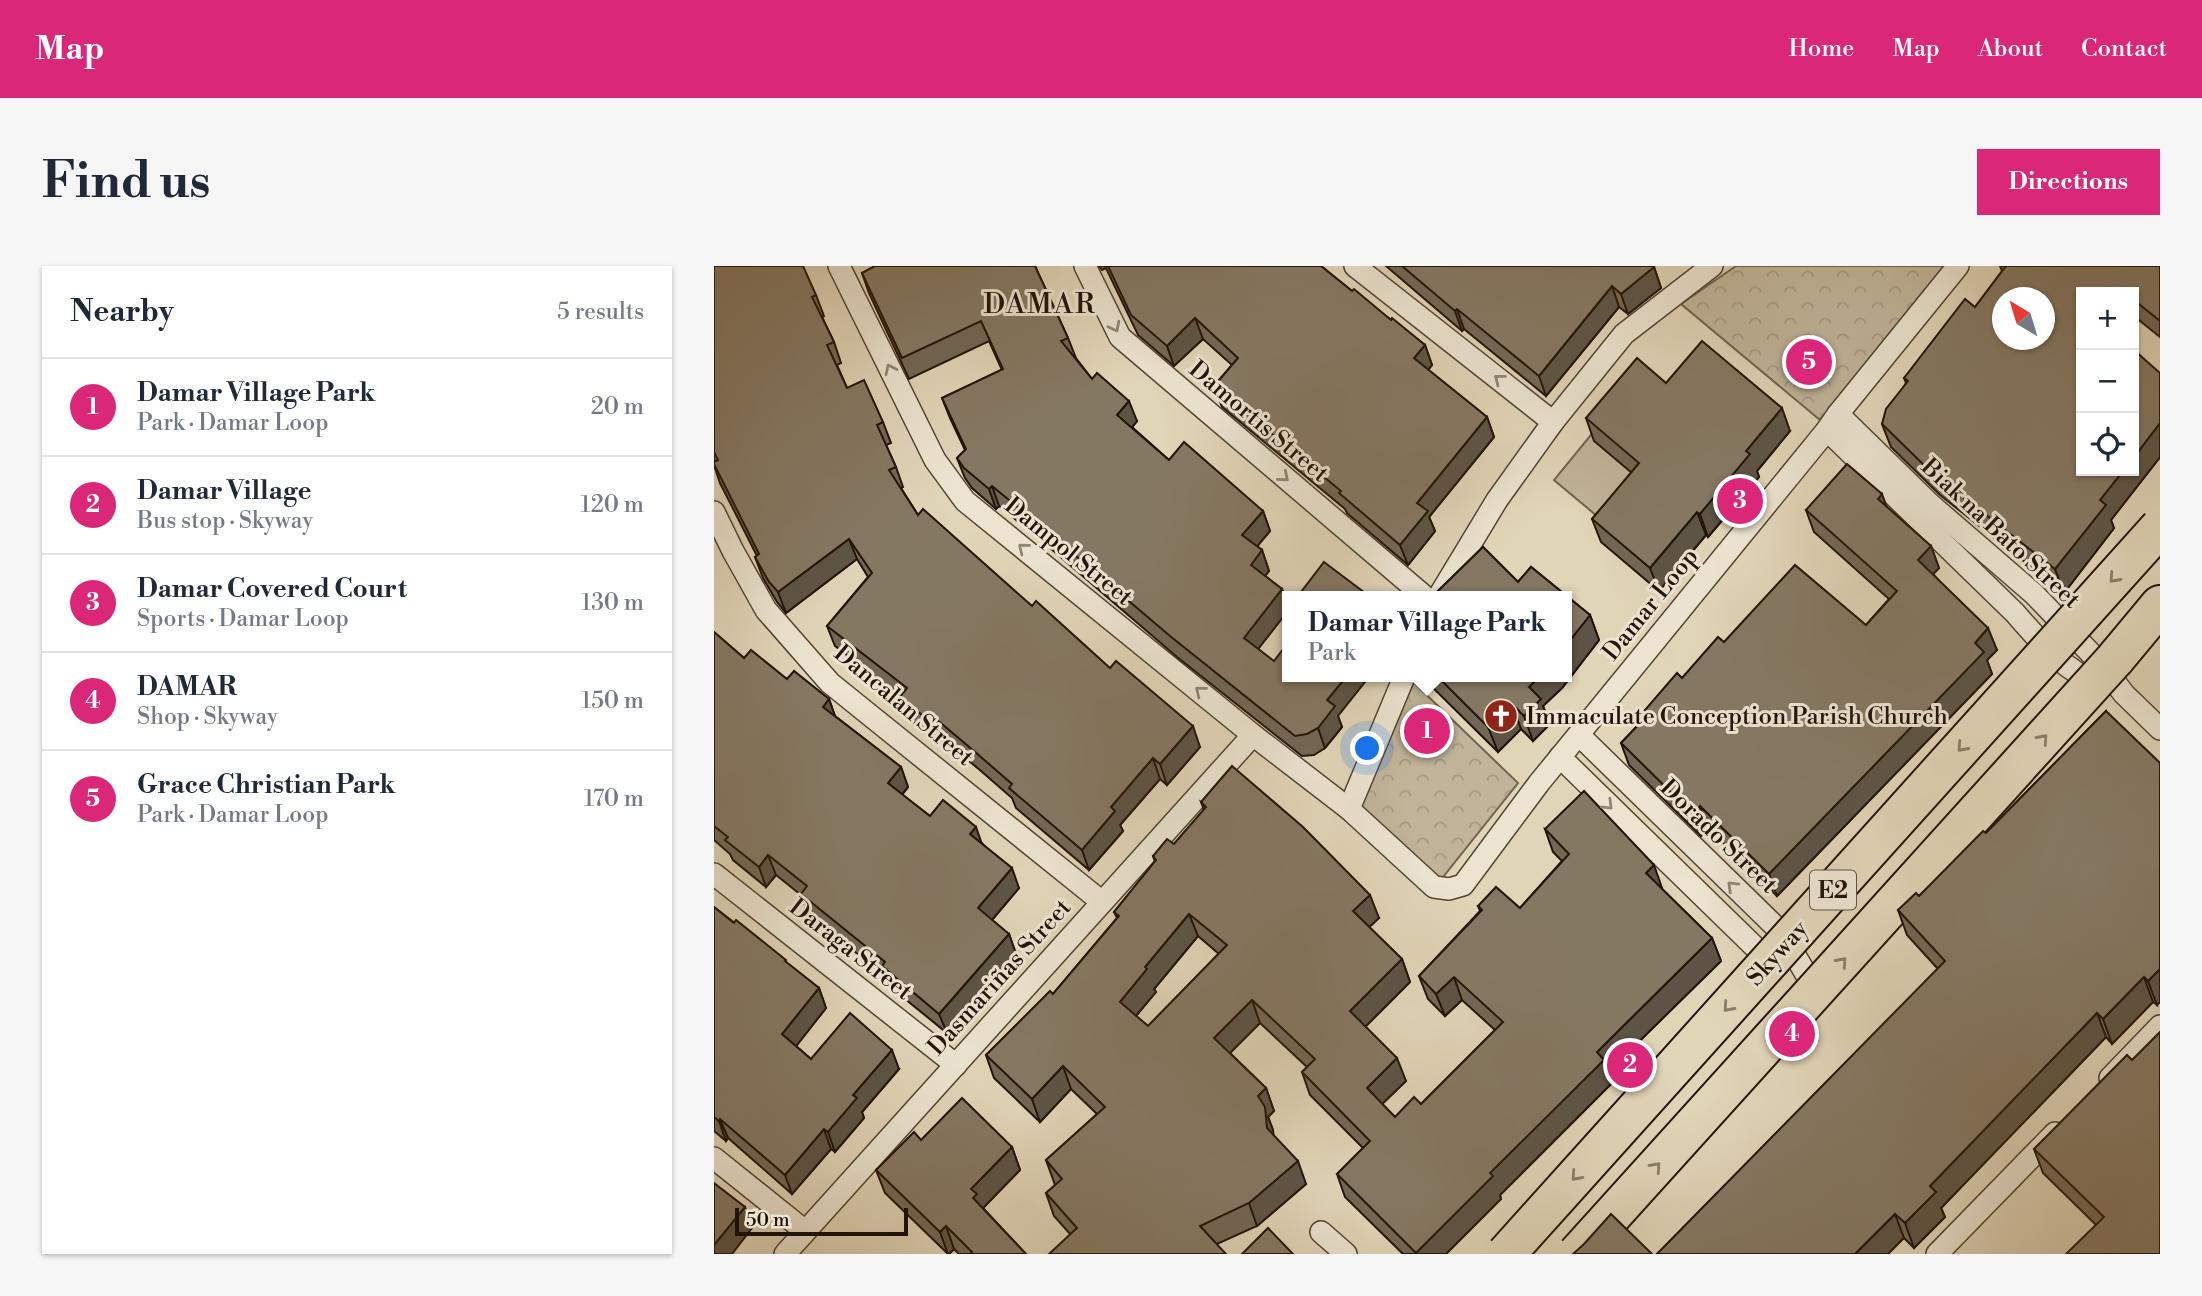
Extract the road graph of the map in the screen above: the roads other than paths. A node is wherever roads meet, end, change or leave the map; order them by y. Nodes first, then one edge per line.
1 (839, 266) edge
2 (1085, 266) edge
3 (1355, 266) edge
4 (1958, 266) edge
5 (1702, 268) edge
6 (1553, 422) junction
7 (1833, 422) junction
8 (714, 512) edge
9 (2160, 527) edge
10 (723, 555) edge
11 (1418, 591) edge
12 (1442, 591) edge
13 (2160, 606) edge
14 (1402, 682) edge
15 (2124, 694) junction
16 (2160, 729) edge
17 (1253, 734) junction
18 (1578, 735) junction
19 (1560, 757) junction
20 (1349, 809) junction
21 (714, 874) edge
22 (1102, 902) junction
23 (2160, 1026) edge
24 (956, 1065) junction
25 (2092, 1096) edge
26 (2073, 1115) edge
27 (714, 1158) edge
28 (805, 1231) junction
29 (1321, 1232) dead end
30 (785, 1254) edge
31 (1346, 1254) edge
32 (1506, 1254) edge
33 (1577, 1254) edge
34 (1937, 1254) edge

17 -> 1 street, Dampol Street
2 -> 11 street, Damortis Street
6 -> 3 street
4 - 7 street, Damar Loop
5 - 6 street
6 - 12 street
7 - 15 street, Biak na Bato Street
7 - 15 street, Biak na Bato Street
7 - 18 street, Damar Loop
8 - 10 street, Dancalan Street
9 -> 32 highway, Skyway / E2, bridge
10 - 22 street, Dancalan Street
33 -> 13 highway, E2, bridge
14 - 20 street
15 - 16 street, Biak na Bato Street
17 - 20 street, Dampol Street
17 - 22 street, Dasmariñas Street
18 - 19 street, Damar Loop
19 -> 18 street, Dorado Street
19 - 20 street, Damar Loop
21 - 24 street, Daraga Street
22 - 24 street, Dasmariñas Street
23 - 25 street
24 - 28 street, Dasmariñas Street
26 - 34 street
27 - 28 street
28 - 30 street, Dasmariñas Street
29 - 31 street

